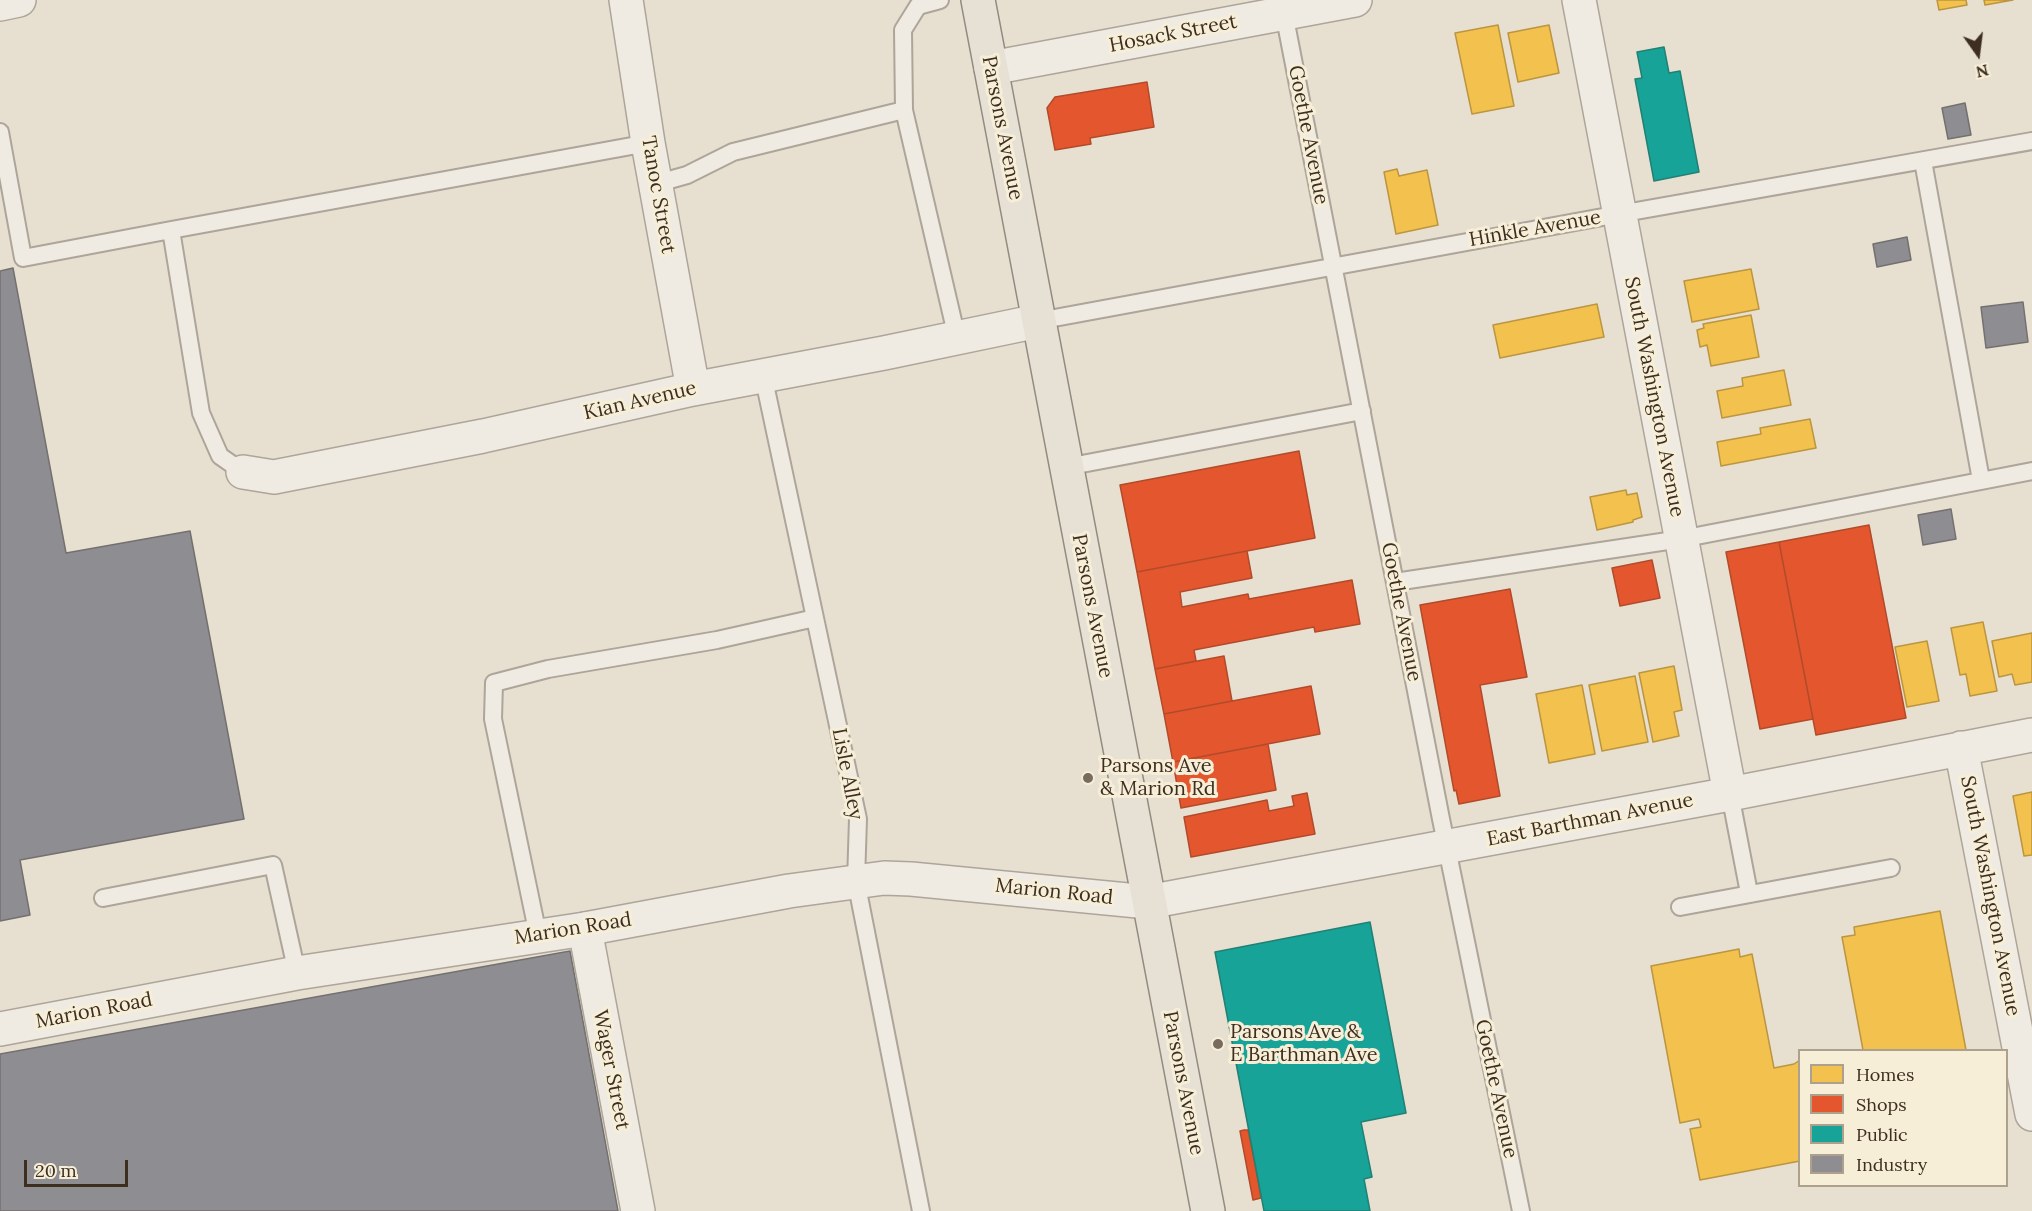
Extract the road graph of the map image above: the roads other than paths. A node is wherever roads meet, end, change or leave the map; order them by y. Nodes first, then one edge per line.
1 (19, 0) edge
2 (626, 0) edge
3 (940, 0) edge
4 (978, 0) edge
5 (1355, 0) edge
6 (1579, 0) edge
7 (0, 4) edge
8 (1283, 7) edge
9 (991, 68) junction
10 (904, 110) junction
11 (0, 132) edge
12 (2032, 141) edge
13 (648, 143) junction
14 (1923, 161) junction
15 (655, 183) junction
16 (1619, 214) junction
17 (171, 230) junction
18 (1333, 266) junction
19 (1038, 321) junction
20 (957, 338) junction
21 (763, 375) junction
22 (693, 388) junction
23 (1362, 411) junction
24 (1066, 467) junction
25 (2032, 471) edge
26 (243, 472) joint
27 (1981, 480) junction
28 (1681, 539) junction
29 (1395, 582) junction
30 (815, 618) junction
31 (2032, 735) edge
32 (1961, 748) junction
33 (1730, 794) junction
34 (1447, 846) junction
35 (1890, 868) dead end
36 (856, 880) junction
37 (1749, 893) junction
38 (103, 898) dead end
39 (1148, 902) junction
40 (1680, 907) dead end
41 (585, 929) junction
42 (538, 935) junction
43 (297, 973) junction
44 (0, 1029) edge
45 (2025, 1038) edge
46 (2032, 1114) edge
47 (638, 1211) edge
48 (921, 1211) edge
49 (1208, 1211) edge
50 (1521, 1211) edge

1 - 7 street
2 - 13 street, Tanoc Street
3 - 10 lane
4 - 9 main road, Parsons Avenue
5 - 8 street, Hosack Street
6 - 16 street, South Washington Avenue
8 - 9 street, Hosack Street
8 - 18 lane, Goethe Avenue
9 - 19 main road, Parsons Avenue
10 - 15 lane
10 - 20 lane
11 - 17 lane
12 - 14 lane, Hinkle Avenue
13 - 15 street, Tanoc Street
13 - 17 lane
14 - 16 lane, Hinkle Avenue
14 - 27 lane
15 - 22 street, Tanoc Street
16 - 18 lane, Hinkle Avenue
16 - 28 street, South Washington Avenue
17 - 26 lane
18 - 19 lane, Hinkle Avenue
18 - 23 lane, Goethe Avenue
19 - 20 street, Kian Avenue
19 - 24 main road, Parsons Avenue
20 - 21 street, Kian Avenue
21 - 22 street, Kian Avenue
21 - 30 lane, Lisle Alley
22 - 26 street, Kian Avenue
23 - 24 lane
23 - 29 lane, Goethe Avenue
24 - 39 main road, Parsons Avenue
25 - 27 lane
27 - 28 lane
28 - 29 lane
28 - 33 street, South Washington Avenue
29 - 34 lane, Goethe Avenue
30 - 36 lane, Lisle Alley
30 - 42 lane
31 - 32 street, East Barthman Avenue
32 - 33 street, East Barthman Avenue
32 - 45 street, South Washington Avenue
33 - 34 street, East Barthman Avenue
33 - 37 lane
34 - 39 street, East Barthman Avenue
34 - 50 lane, Goethe Avenue
35 - 37 lane
36 - 39 street, Marion Road
36 - 41 street, Marion Road
36 - 48 lane, Lisle Alley
37 - 40 lane
38 - 43 lane
39 - 49 main road, Parsons Avenue
41 - 42 street, Marion Road
41 - 47 street, Wager Street
42 - 43 street, Marion Road
43 - 44 street, Marion Road
45 - 46 street, South Washington Avenue

